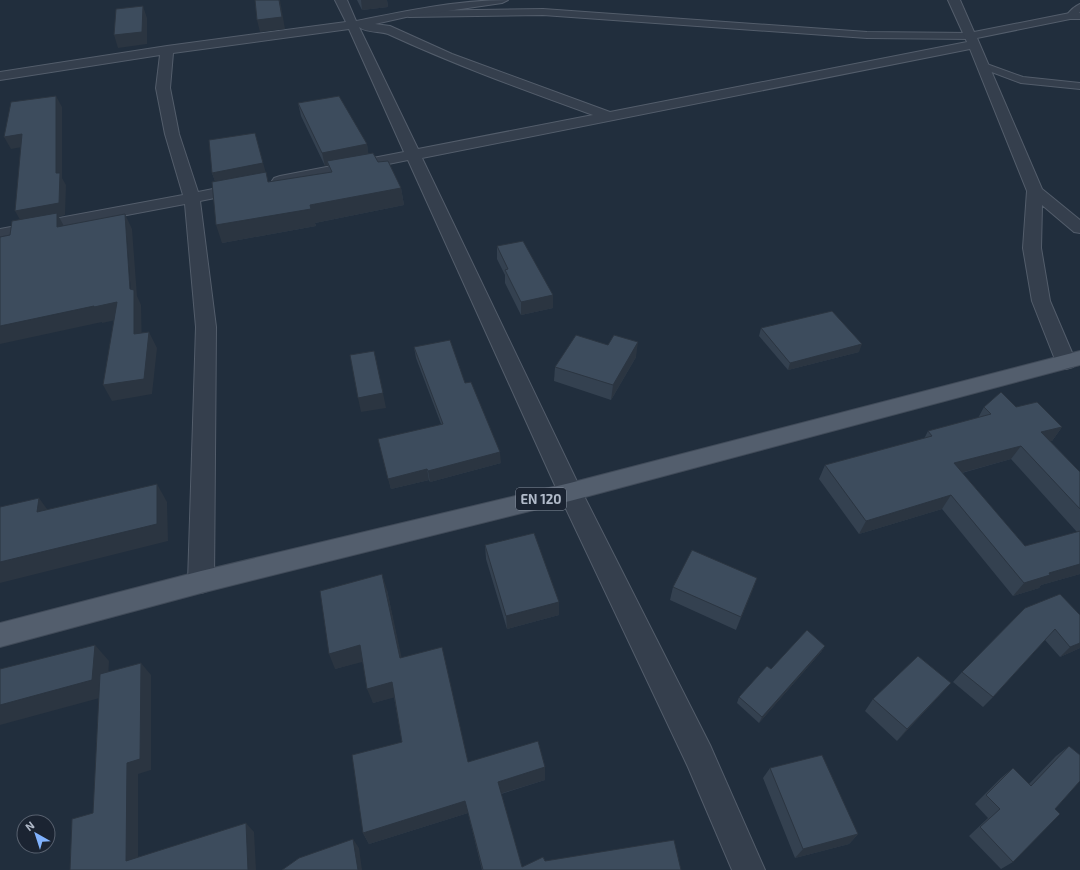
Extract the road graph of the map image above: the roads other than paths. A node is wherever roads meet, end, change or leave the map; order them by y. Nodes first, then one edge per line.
1 (341, 0) edge
2 (502, 0) edge
3 (954, 0) edge
4 (1080, 7) edge
5 (406, 14) junction
6 (1075, 16) edge
7 (352, 25) junction
8 (971, 40) junction
9 (167, 50) junction
10 (984, 66) junction
11 (0, 76) edge
12 (1080, 86) edge
13 (607, 116) junction
14 (414, 156) junction
15 (269, 183) edge
16 (254, 186) edge
17 (1035, 191) junction
18 (192, 198) junction
19 (1080, 228) edge
20 (0, 234) edge
21 (1073, 360) edge
22 (570, 492) junction
23 (201, 582) junction
24 (0, 635) edge
25 (749, 870) edge

1 - 7 street
2 - 5 street
3 - 8 street
4 - 6 lane
5 - 7 street
5 - 8 lane
6 - 8 street
7 - 9 street
7 - 13 street
7 - 14 street
8 - 10 street
8 - 13 street
9 - 11 street
9 - 18 street
10 - 12 lane
10 - 17 street
13 - 14 street
14 - 15 street
14 - 22 street
16 - 18 street
17 - 19 street
17 - 21 street
18 - 20 street
18 - 23 street
21 - 22 main road, EN 120
22 - 23 main road, EN 120
22 - 25 street
23 - 24 main road, EN 120

